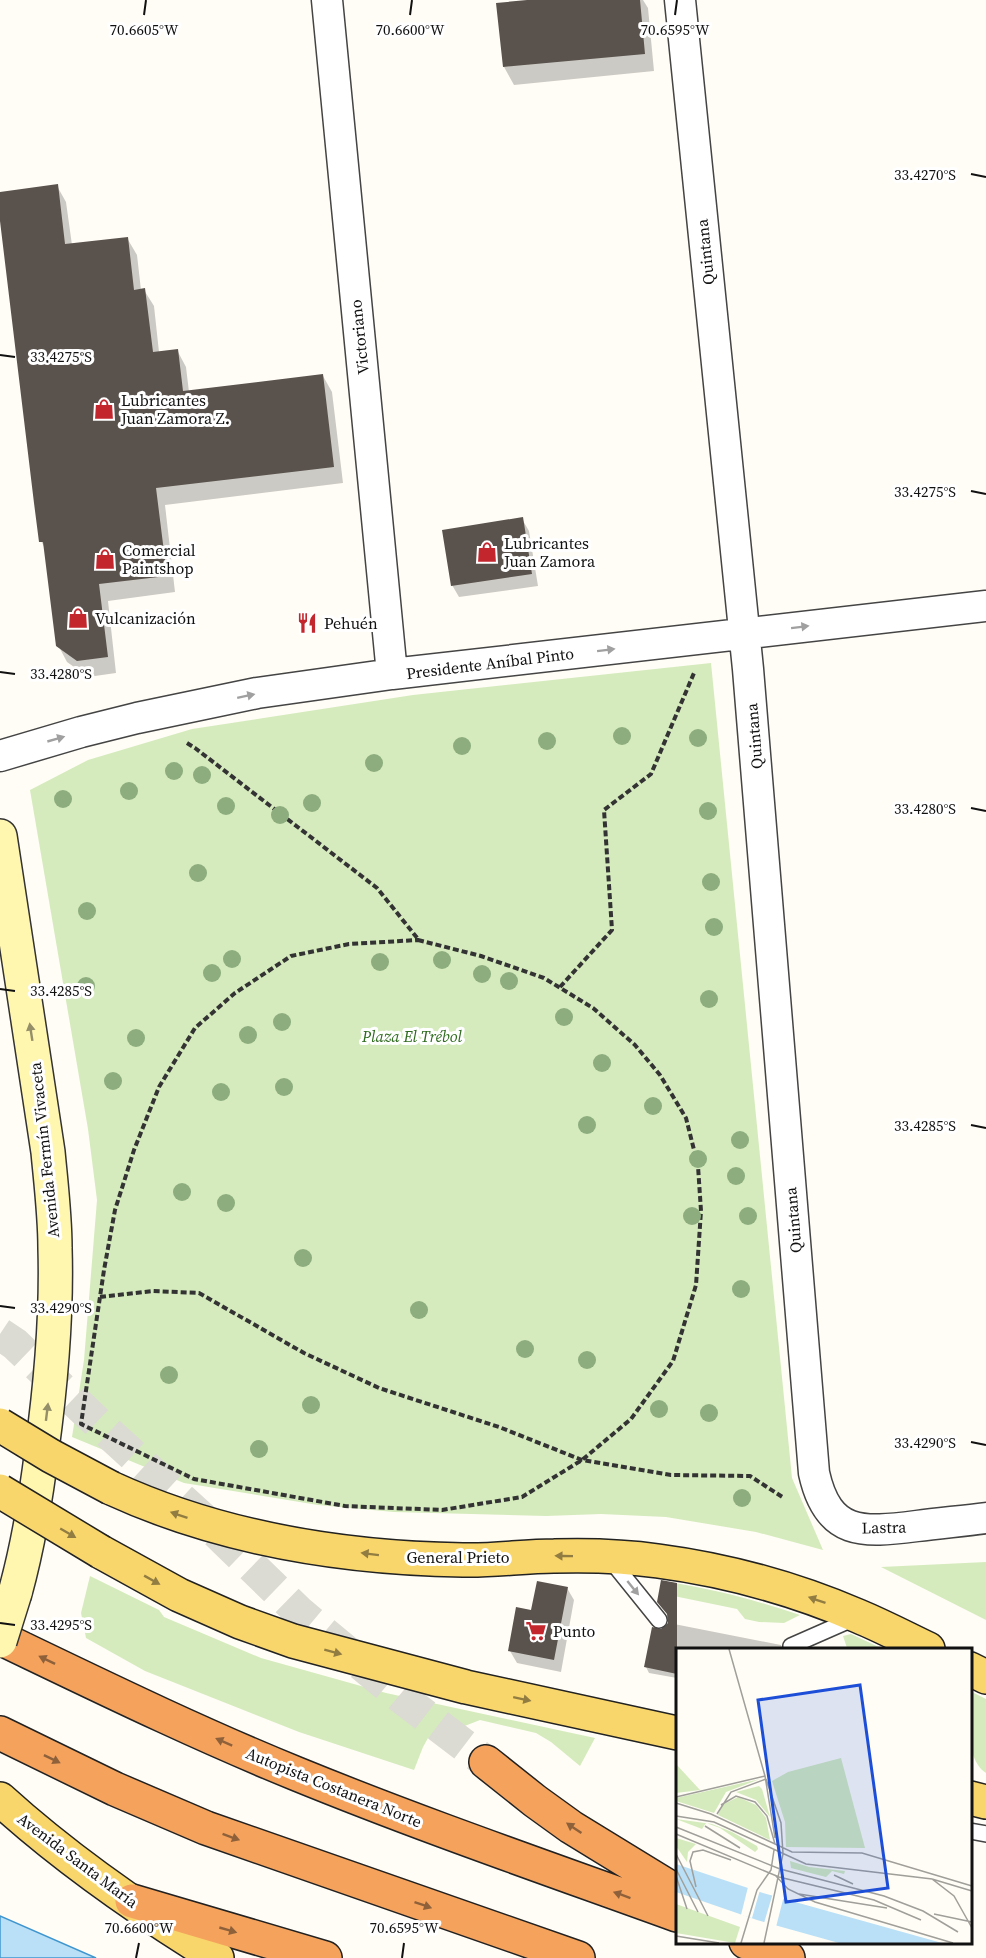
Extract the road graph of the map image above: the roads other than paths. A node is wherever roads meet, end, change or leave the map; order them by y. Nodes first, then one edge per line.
1 (327, 0) edge
2 (680, 0) edge
3 (986, 606) edge
4 (744, 634) junction
5 (392, 674) junction
6 (0, 756) edge
7 (0, 836) edge
8 (0, 1425) edge
9 (814, 1473) joint
10 (0, 1491) edge
11 (986, 1518) edge
12 (607, 1556) junction
13 (860, 1616) junction
14 (659, 1620) dead end
15 (0, 1639) edge
16 (790, 1646) dead end
17 (926, 1648) edge
18 (971, 1670) edge
19 (986, 1677) edge
20 (0, 1733) edge
21 (676, 1733) edge
22 (486, 1762) tunnel mouth
23 (971, 1798) edge
24 (0, 1799) edge
25 (986, 1802) edge
26 (0, 1830) edge
27 (35, 1831) junction
28 (971, 1831) edge
29 (986, 1834) edge
30 (676, 1891) edge
31 (132, 1901) junction
32 (676, 1914) edge
33 (752, 1943) edge
34 (776, 1952) edge
35 (217, 1958) edge
36 (325, 1958) edge
37 (578, 1958) edge

1 - 5 street, Victoriano
2 - 4 street, Quintana
4 -> 3 street, Presidente Aníbal Pinto
5 -> 4 street, Presidente Aníbal Pinto
4 - 9 street, Quintana
6 -> 5 street, Presidente Aníbal Pinto
15 -> 7 main road, Avenida Fermín Vivaceta, bridge
12 -> 8 main road, General Prieto, bridge
9 - 11 street, Lastra
10 -> 21 main road, bridge
13 -> 12 main road, General Prieto
12 -> 14 lane
13 - 16 lane
13 - 17 main road, General Prieto
32 -> 15 highway, Autopista Costanera Norte
18 - 19 main road
20 -> 37 highway
30 -> 22 highway
23 - 25 main road
24 - 27 main road, Avenida Santa María
26 - 27 main road
27 - 31 main road, Avenida Santa María
28 - 29 lane
31 - 35 main road, Avenida Santa María
31 -> 36 highway
33 - 34 highway

